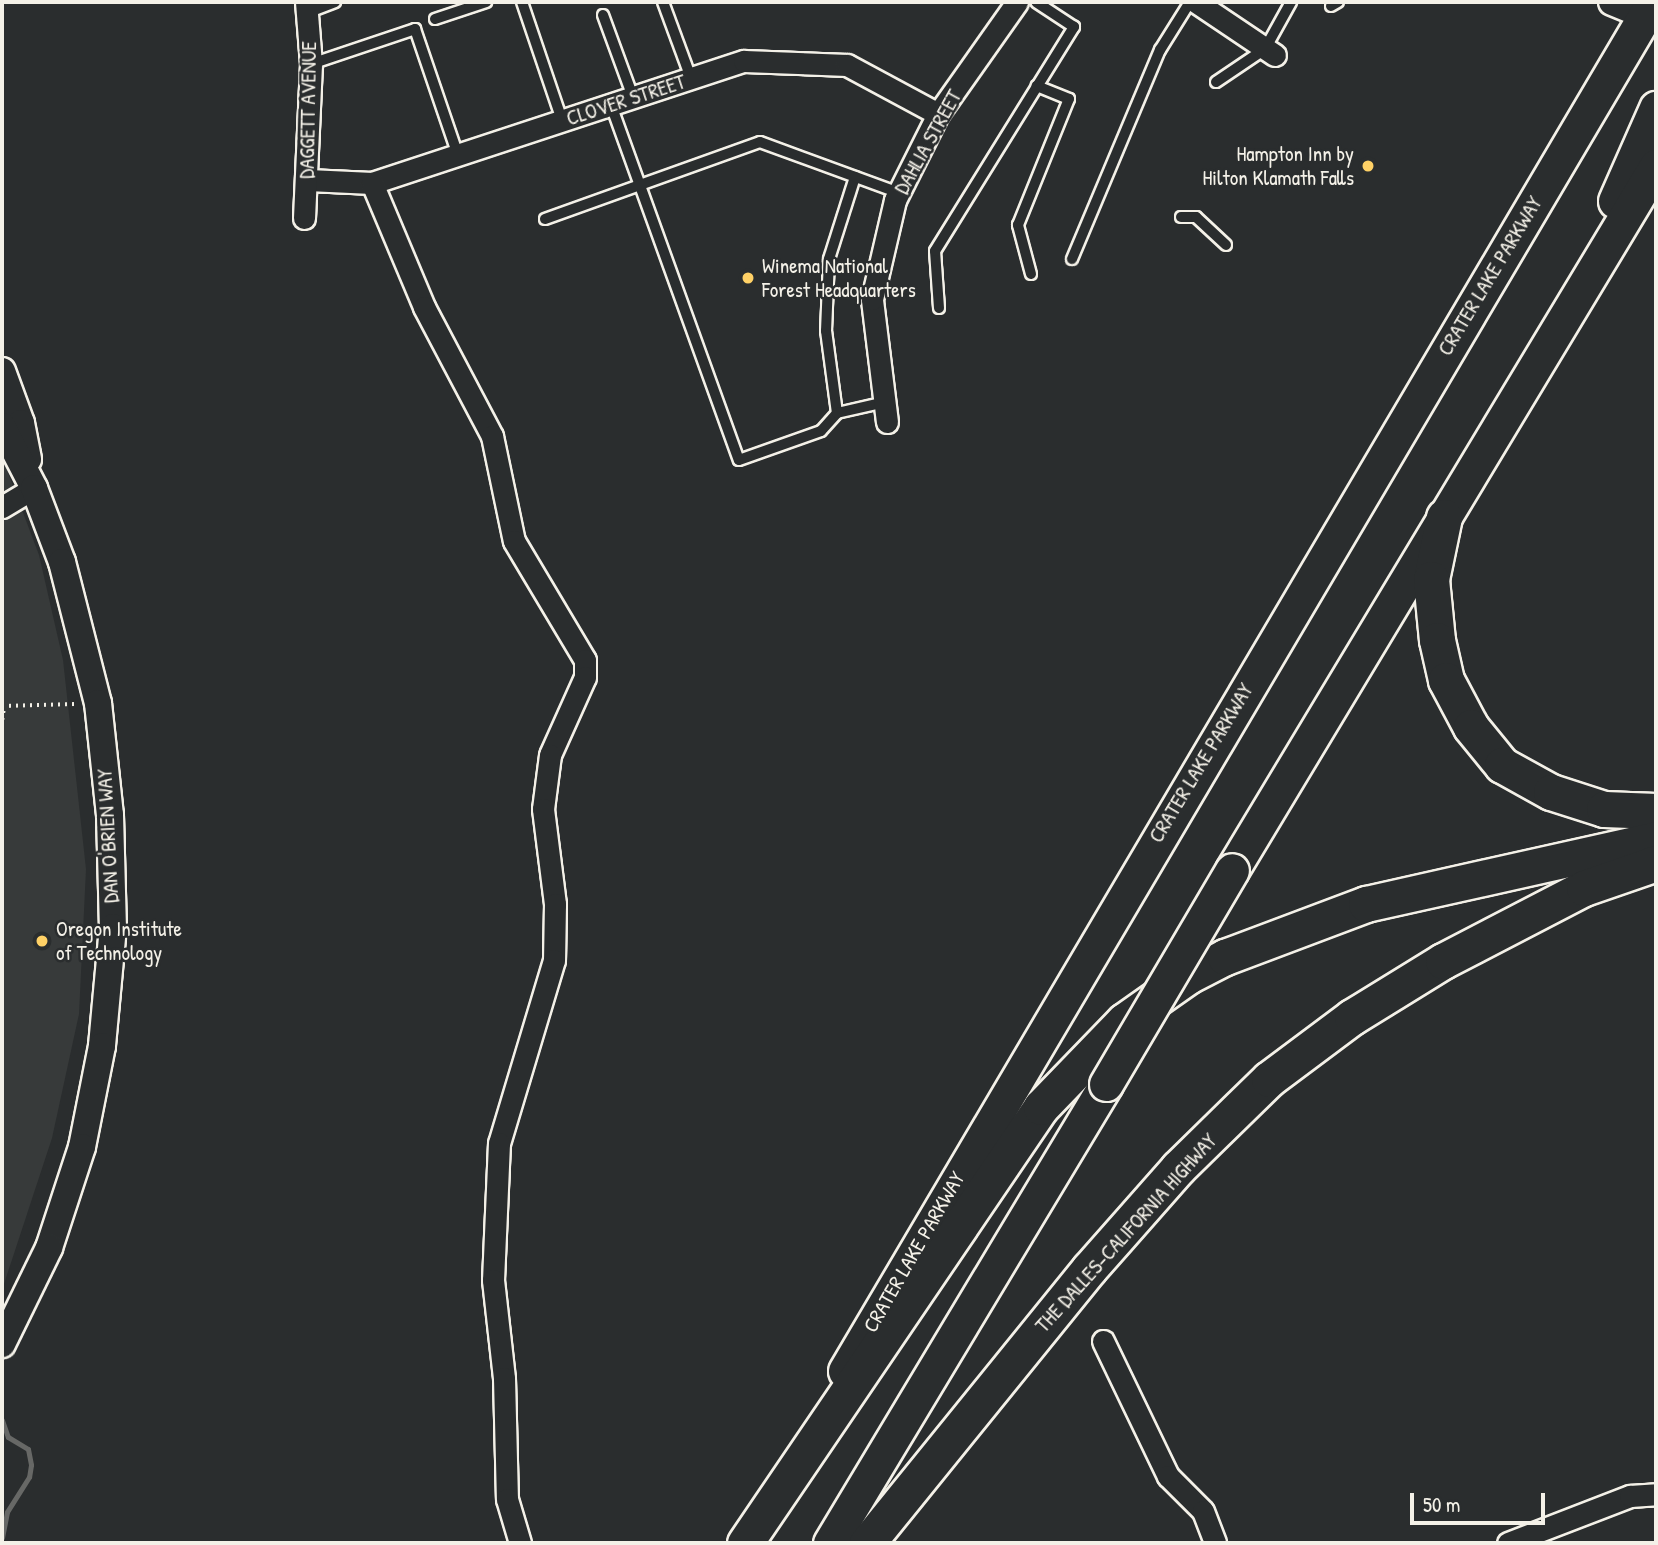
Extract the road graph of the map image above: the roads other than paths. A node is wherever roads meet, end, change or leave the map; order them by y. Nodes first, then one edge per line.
1 (335, 2) edge
2 (486, 2) edge
3 (522, 2) edge
4 (663, 2) edge
5 (1017, 2) edge
6 (1036, 2) edge
7 (1189, 2) edge
8 (1196, 2) edge
9 (1291, 2) edge
10 (1612, 2) edge
11 (307, 7) edge
12 (1650, 12) edge
13 (603, 15) dead end
14 (435, 19) dead end
15 (1270, 52) junction
16 (311, 64) junction
17 (691, 78) junction
18 (1216, 82) dead end
19 (1036, 86) junction
20 (633, 97) junction
21 (611, 104) junction
22 (1656, 108) edge
23 (938, 114) junction
24 (562, 120) junction
25 (458, 155) junction
26 (1656, 166) edge
27 (855, 177) junction
28 (308, 180) junction
29 (641, 182) junction
30 (372, 183) junction
31 (899, 193) junction
32 (1181, 217) dead end
33 (303, 218) dead end
34 (545, 219) dead end
35 (1226, 245) dead end
36 (1072, 259) dead end
37 (1594, 270) junction
38 (1031, 274) dead end
39 (939, 308) dead end
40 (2, 371) edge
41 (886, 412) joint
42 (837, 413) junction
43 (2, 426) edge
44 (34, 488) junction
45 (2, 495) edge
46 (2, 507) edge
47 (1444, 517) junction
48 (1656, 811) edge
49 (1656, 839) edge
50 (1656, 863) edge
51 (1103, 1341) dead end
52 (2, 1344) edge
53 (1656, 1494) edge
54 (750, 1536) edge
55 (520, 1543) edge
56 (830, 1543) edge
57 (867, 1543) edge
58 (1215, 1543) edge
59 (1508, 1543) edge

1 - 11 lane
2 - 14 lane
3 - 24 lane
4 - 17 lane
5 - 23 street, DAHLIA STREET
6 - 19 lane
7 - 36 lane
8 - 15 street
9 - 15 lane
10 - 12 street
11 - 16 street, DAGGETT AVENUE
12 - 54 main road, CRATER LAKE PARKWAY
13 - 20 lane
15 - 18 lane
16 - 25 lane
16 - 28 street, DAGGETT AVENUE
17 - 20 street, CLOVER STREET
17 - 23 street, CLOVER STREET
19 - 38 lane
19 - 39 lane
20 - 21 street, CLOVER STREET
21 - 24 street, CLOVER STREET
21 - 29 lane
22 - 37 main road
23 - 31 street, DAHLIA STREET
24 - 25 street, CLOVER STREET
25 - 30 street, CLOVER STREET
26 - 37 main road
27 - 29 lane
27 - 31 lane
27 - 42 lane
28 - 30 street, CLOVER STREET
28 - 33 street, DAGGETT AVENUE
29 - 34 lane
29 - 42 lane
30 - 55 street
31 - 41 street, DAHLIA STREET
32 - 35 lane
37 - 47 main road
40 - 44 street, DAN O'BRIEN WAY
41 - 42 lane
43 - 44 street, DAN O'BRIEN WAY
44 - 45 street
44 - 46 street
44 - 52 street, DAN O'BRIEN WAY
47 - 48 highway
47 - 56 main road, bridge
49 - 54 highway
50 - 57 highway, THE DALLES-CALIFORNIA HIGHWAY
51 - 58 street
53 - 59 street

